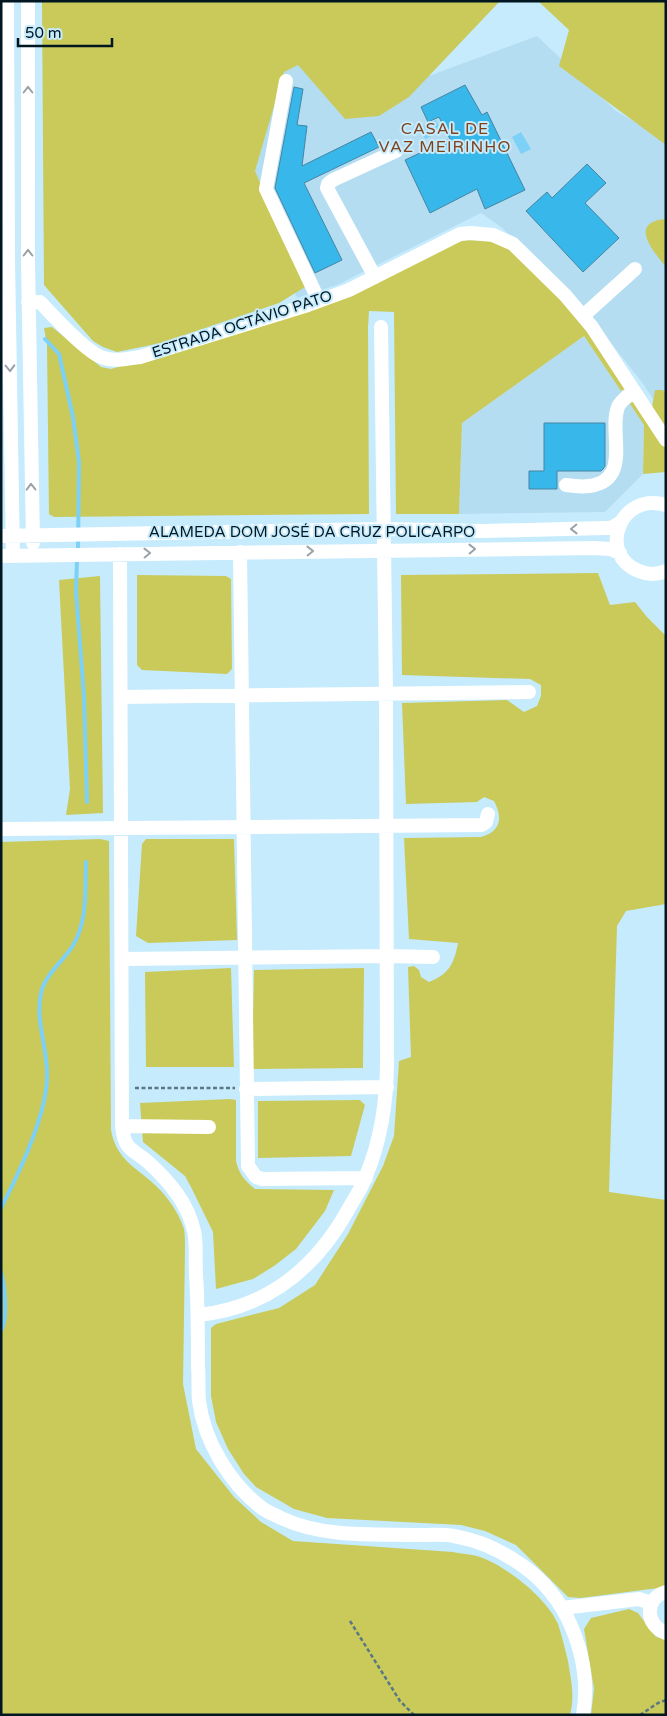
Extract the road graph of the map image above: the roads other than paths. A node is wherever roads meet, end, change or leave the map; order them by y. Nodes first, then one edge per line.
1 (7, 1) edge
2 (28, 1) edge
3 (286, 81) dead end
4 (5, 148) edge
5 (396, 151) dead end
6 (5, 249) edge
7 (635, 269) dead end
8 (375, 277) junction
9 (319, 301) junction
10 (28, 302) junction
11 (583, 316) junction
12 (381, 327) dead end
13 (634, 391) junction
14 (666, 440) edge
15 (7, 476) edge
16 (566, 486) dead end
17 (666, 505) edge
18 (621, 522) junction
19 (383, 529) junction
20 (7, 535) edge
21 (33, 535) junction
22 (384, 550) junction
23 (240, 552) junction
24 (620, 553) junction
25 (120, 554) junction
26 (7, 556) edge
27 (34, 556) junction
28 (666, 571) edge
29 (528, 692) dead end
30 (386, 694) junction
31 (243, 696) junction
32 (121, 697) junction
33 (488, 814) dead end
34 (386, 826) junction
35 (245, 827) junction
36 (121, 828) junction
37 (1, 830) edge
38 (386, 956) junction
39 (433, 957) dead end
40 (245, 958) junction
41 (122, 959) junction
42 (387, 1087) junction
43 (246, 1088) junction
44 (122, 1126) junction
45 (209, 1127) dead end
46 (366, 1178) junction
47 (198, 1314) junction
48 (666, 1592) edge
49 (652, 1603) junction
50 (562, 1608) junction
51 (666, 1633) edge
52 (583, 1715) edge

1 - 4 street
10 -> 2 street
3 - 9 street
4 - 6 street
5 - 8 street
6 -> 15 street
7 - 11 street
8 - 9 street, ESTRADA OCTÁVIO PATO
8 - 11 street, ESTRADA OCTÁVIO PATO
9 - 10 street, ESTRADA OCTÁVIO PATO
21 -> 10 street
11 - 13 street, ESTRADA OCTÁVIO PATO
12 - 19 street
13 - 14 street, ESTRADA OCTÁVIO PATO
13 - 16 street
15 - 20 street
17 - 18 street
18 -> 19 street, ALAMEDA DOM JOSÉ DA CRUZ POLICARPO
18 - 24 street
19 - 21 street, ALAMEDA DOM JOSÉ DA CRUZ POLICARPO
19 - 22 street
20 - 21 street, ALAMEDA DOM JOSÉ DA CRUZ POLICARPO
20 - 26 street
21 - 27 street
23 -> 22 street, ALAMEDA DOM JOSÉ DA CRUZ POLICARPO
22 -> 24 street, ALAMEDA DOM JOSÉ DA CRUZ POLICARPO
22 - 30 street
25 -> 23 street, ALAMEDA DOM JOSÉ DA CRUZ POLICARPO
23 - 31 street
24 - 28 street
25 - 27 street, ALAMEDA DOM JOSÉ DA CRUZ POLICARPO
25 - 32 street
26 - 27 street, ALAMEDA DOM JOSÉ DA CRUZ POLICARPO
29 - 30 street
30 - 31 street
30 - 34 street
31 - 32 street
31 - 35 street
32 - 36 street
33 - 34 street
34 - 35 street
34 - 38 street
35 - 36 street
35 - 40 street
36 - 37 street
36 - 41 street
38 - 39 street
38 - 40 street
38 - 42 street
40 - 41 street
40 - 43 street
41 - 44 street
42 - 43 street
42 - 46 street
43 - 46 street
44 - 45 street
44 - 47 street
46 - 47 street
47 - 50 street
48 - 49 street
49 - 50 street
49 - 51 street
50 - 52 street

